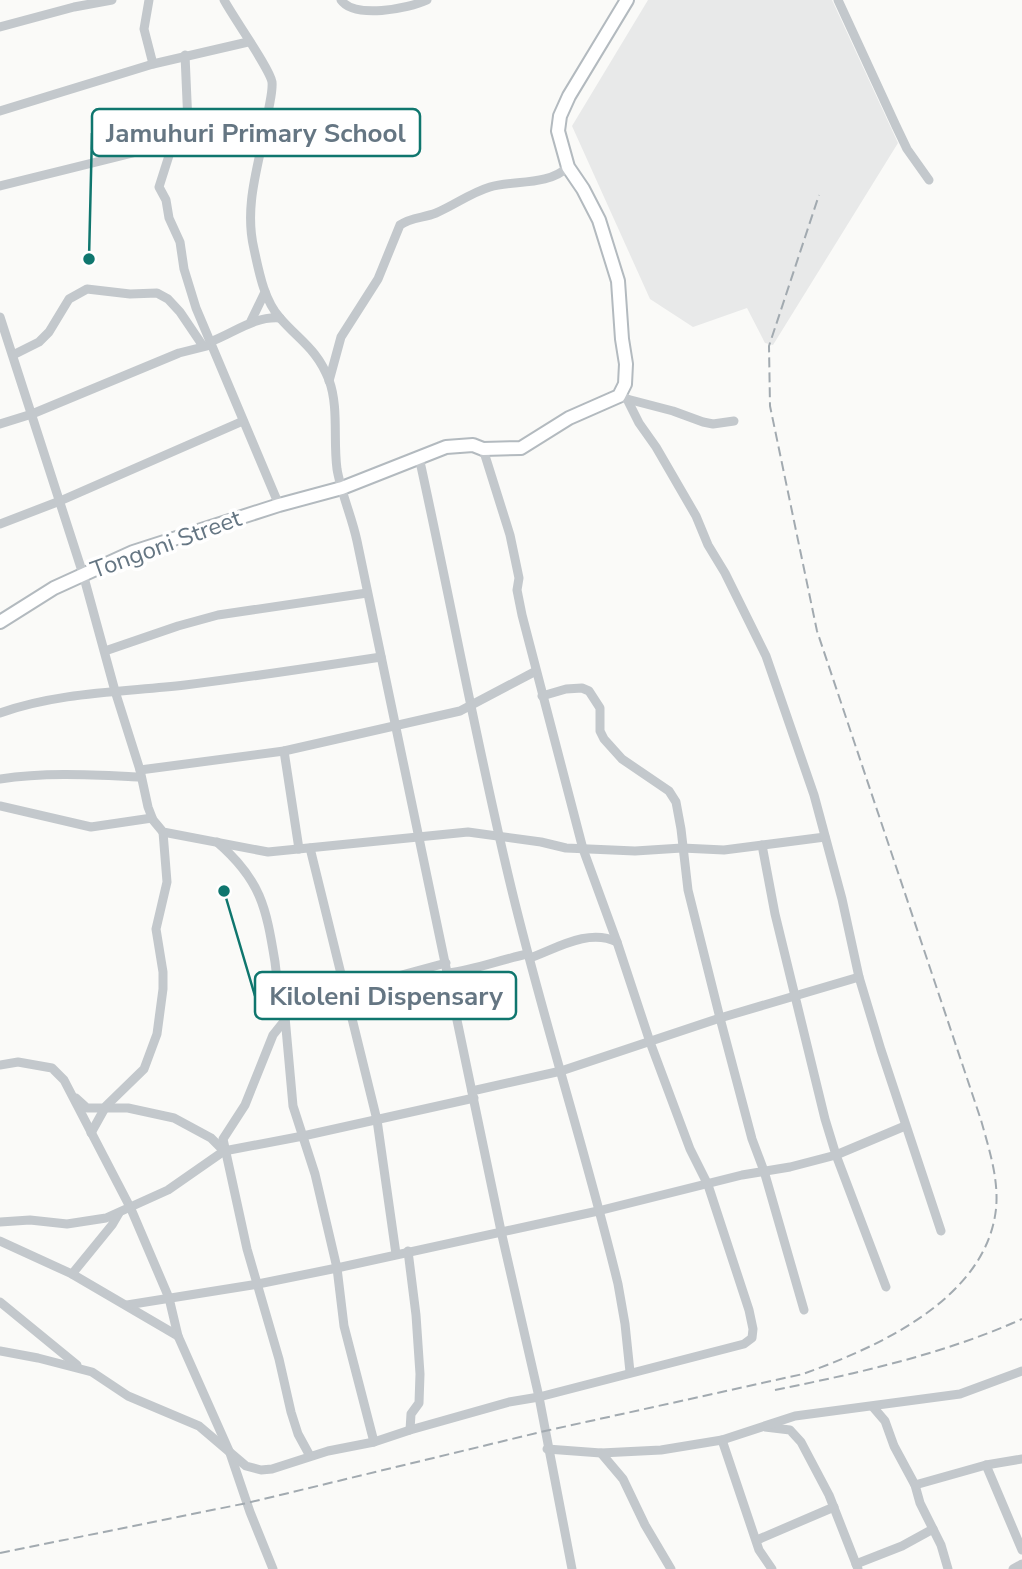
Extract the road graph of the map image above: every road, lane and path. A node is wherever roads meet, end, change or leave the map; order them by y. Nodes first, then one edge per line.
1 (112, 0) edge
2 (149, 0) edge
3 (224, 0) edge
4 (341, 0) edge
5 (427, 0) edge
6 (627, 0) edge
7 (838, 0) edge
8 (0, 27) edge
9 (248, 42) junction
10 (185, 55) junction
11 (153, 64) junction
12 (0, 111) edge
13 (268, 112) junction
14 (173, 143) junction
15 (568, 167) junction
16 (929, 180) dead end
17 (0, 186) edge
18 (265, 292) junction
19 (0, 317) edge
20 (280, 318) junction
21 (251, 321) junction
22 (208, 344) junction
23 (13, 354) junction
24 (0, 355) edge
25 (329, 381) junction
26 (623, 397) junction
27 (32, 414) junction
28 (243, 421) junction
29 (734, 422) dead end
30 (0, 424) edge
31 (483, 449) junction
32 (419, 457) junction
33 (342, 488) junction
34 (60, 501) junction
35 (279, 505) junction
36 (0, 524) edge
37 (83, 574) junction
38 (367, 593) junction
39 (0, 622) edge
40 (105, 651) junction
41 (381, 657) junction
42 (536, 671) junction
43 (115, 691) junction
44 (542, 695) junction
45 (472, 706) junction
46 (0, 713) edge
47 (396, 725) junction
48 (284, 751) junction
49 (140, 773) junction
50 (0, 779) edge
51 (0, 806) edge
52 (152, 818) junction
53 (163, 832) junction
54 (499, 836) junction
55 (825, 837) junction
56 (420, 839) junction
57 (216, 841) junction
58 (762, 845) junction
59 (310, 848) junction
60 (682, 848) junction
61 (299, 849) junction
62 (583, 849) junction
63 (617, 942) junction
64 (529, 956) junction
65 (447, 968) junction
66 (859, 977) junction
67 (345, 991) junction
68 (796, 995) junction
69 (287, 1010) junction
70 (720, 1018) junction
71 (285, 1020) junction
72 (650, 1042) junction
73 (0, 1065) edge
74 (561, 1071) junction
75 (70, 1092) junction
76 (473, 1094) junction
77 (106, 1107) junction
78 (377, 1120) junction
79 (905, 1126) junction
80 (91, 1133) junction
81 (303, 1136) junction
82 (225, 1150) junction
83 (836, 1155) junction
84 (764, 1171) junction
85 (708, 1185) junction
86 (131, 1209) junction
87 (598, 1211) junction
88 (119, 1213) junction
89 (0, 1222) edge
90 (501, 1231) junction
91 (942, 1231) dead end
92 (0, 1241) edge
93 (408, 1251) junction
94 (396, 1254) junction
95 (337, 1268) junction
96 (72, 1274) junction
97 (258, 1284) junction
98 (886, 1287) dead end
99 (169, 1298) junction
100 (0, 1302) edge
101 (127, 1305) junction
102 (804, 1310) dead end
103 (178, 1336) junction
104 (0, 1351) edge
105 (81, 1368) junction
106 (1022, 1371) edge
107 (630, 1372) junction
108 (539, 1397) junction
109 (873, 1406) junction
110 (762, 1426) junction
111 (410, 1430) junction
112 (722, 1440) junction
113 (374, 1442) junction
114 (547, 1449) junction
115 (230, 1453) junction
116 (601, 1453) junction
117 (310, 1456) junction
118 (1022, 1459) edge
119 (986, 1465) junction
120 (915, 1485) junction
121 (834, 1507) junction
122 (933, 1529) junction
123 (757, 1540) junction
124 (1022, 1550) edge
125 (1022, 1564) edge
126 (857, 1566) edge
127 (273, 1569) edge
128 (572, 1569) edge
129 (671, 1569) edge
130 (772, 1569) edge
131 (948, 1569) edge
132 (1013, 1569) edge

1 - 8 street
2 - 11 street
3 - 9 street
4 - 5 street
6 - 15 street
7 - 16 street
9 - 10 street
9 - 13 street
10 - 11 street
10 - 14 street
11 - 12 street
13 - 14 street
13 - 18 street
14 - 17 street
14 - 22 street
15 - 25 street
15 - 26 street
18 - 20 street
18 - 21 street
19 - 23 street
20 - 21 street
20 - 25 street
21 - 22 street
22 - 23 street
22 - 27 street
22 - 28 street
23 - 24 street
23 - 27 street
25 - 33 street
26 - 29 street
26 - 31 street, Tongoni Street
26 - 55 street
27 - 30 street
27 - 34 street
28 - 34 street
28 - 35 street
31 - 32 street, Tongoni Street
31 - 42 street
32 - 33 street, Tongoni Street
32 - 45 street
33 - 35 street, Tongoni Street
33 - 38 street
34 - 36 street
34 - 37 street
35 - 37 street, Tongoni Street
37 - 39 street, Tongoni Street
37 - 40 street
38 - 40 street
38 - 41 street
40 - 43 street
41 - 43 street
41 - 47 street
42 - 44 street
42 - 45 street
43 - 46 street
43 - 49 street
44 - 60 street
44 - 62 street
45 - 47 street
45 - 54 street
47 - 48 street
47 - 56 street
48 - 49 street
48 - 61 street
49 - 50 street
49 - 52 street
51 - 52 street
52 - 53 street
53 - 57 street
53 - 77 street
54 - 56 street
54 - 62 street
54 - 64 street
55 - 58 street
55 - 66 street
56 - 59 street
56 - 65 street
57 - 61 street
57 - 69 street
58 - 60 street
58 - 68 street
59 - 61 street
59 - 67 street
60 - 62 street
60 - 70 street
62 - 63 street
63 - 64 street
63 - 72 street
64 - 65 street
64 - 74 street
65 - 67 street
65 - 76 street
66 - 68 street
66 - 79 street
67 - 69 street
67 - 78 street
68 - 70 street
68 - 83 street
69 - 71 street
70 - 72 street
70 - 84 street
71 - 81 street
71 - 82 street
72 - 74 street
72 - 85 street
73 - 75 street
74 - 76 street
74 - 87 street
75 - 77 street
75 - 80 street
76 - 78 street
76 - 90 street
77 - 80 street
77 - 82 street
78 - 81 street
78 - 94 street
79 - 83 street
79 - 91 street
80 - 86 street
81 - 82 street
81 - 95 street
82 - 86 street
82 - 97 street
83 - 84 street
83 - 98 street
84 - 85 street
84 - 102 street
85 - 87 street
85 - 107 street
86 - 88 street
86 - 99 street
87 - 90 street
87 - 107 street
88 - 89 street
88 - 96 street
90 - 93 street
90 - 108 street
92 - 96 street
93 - 94 street
93 - 111 street
94 - 95 street
95 - 97 street
95 - 113 street
96 - 101 street
97 - 99 street
97 - 117 street
99 - 101 street
99 - 103 street
100 - 105 street
101 - 103 street
103 - 115 street
104 - 105 street
105 - 115 street
106 - 109 street
107 - 108 street
108 - 111 street
108 - 114 street
109 - 110 street
109 - 120 street
110 - 112 street
110 - 121 street
111 - 113 street
112 - 116 street
112 - 123 street
113 - 117 street
114 - 116 street
114 - 128 street
115 - 117 street
115 - 127 street
116 - 129 street
118 - 119 street
119 - 120 street
119 - 124 street
120 - 122 street
121 - 123 street
121 - 126 street
122 - 126 street
122 - 131 street
123 - 130 street
125 - 132 street

